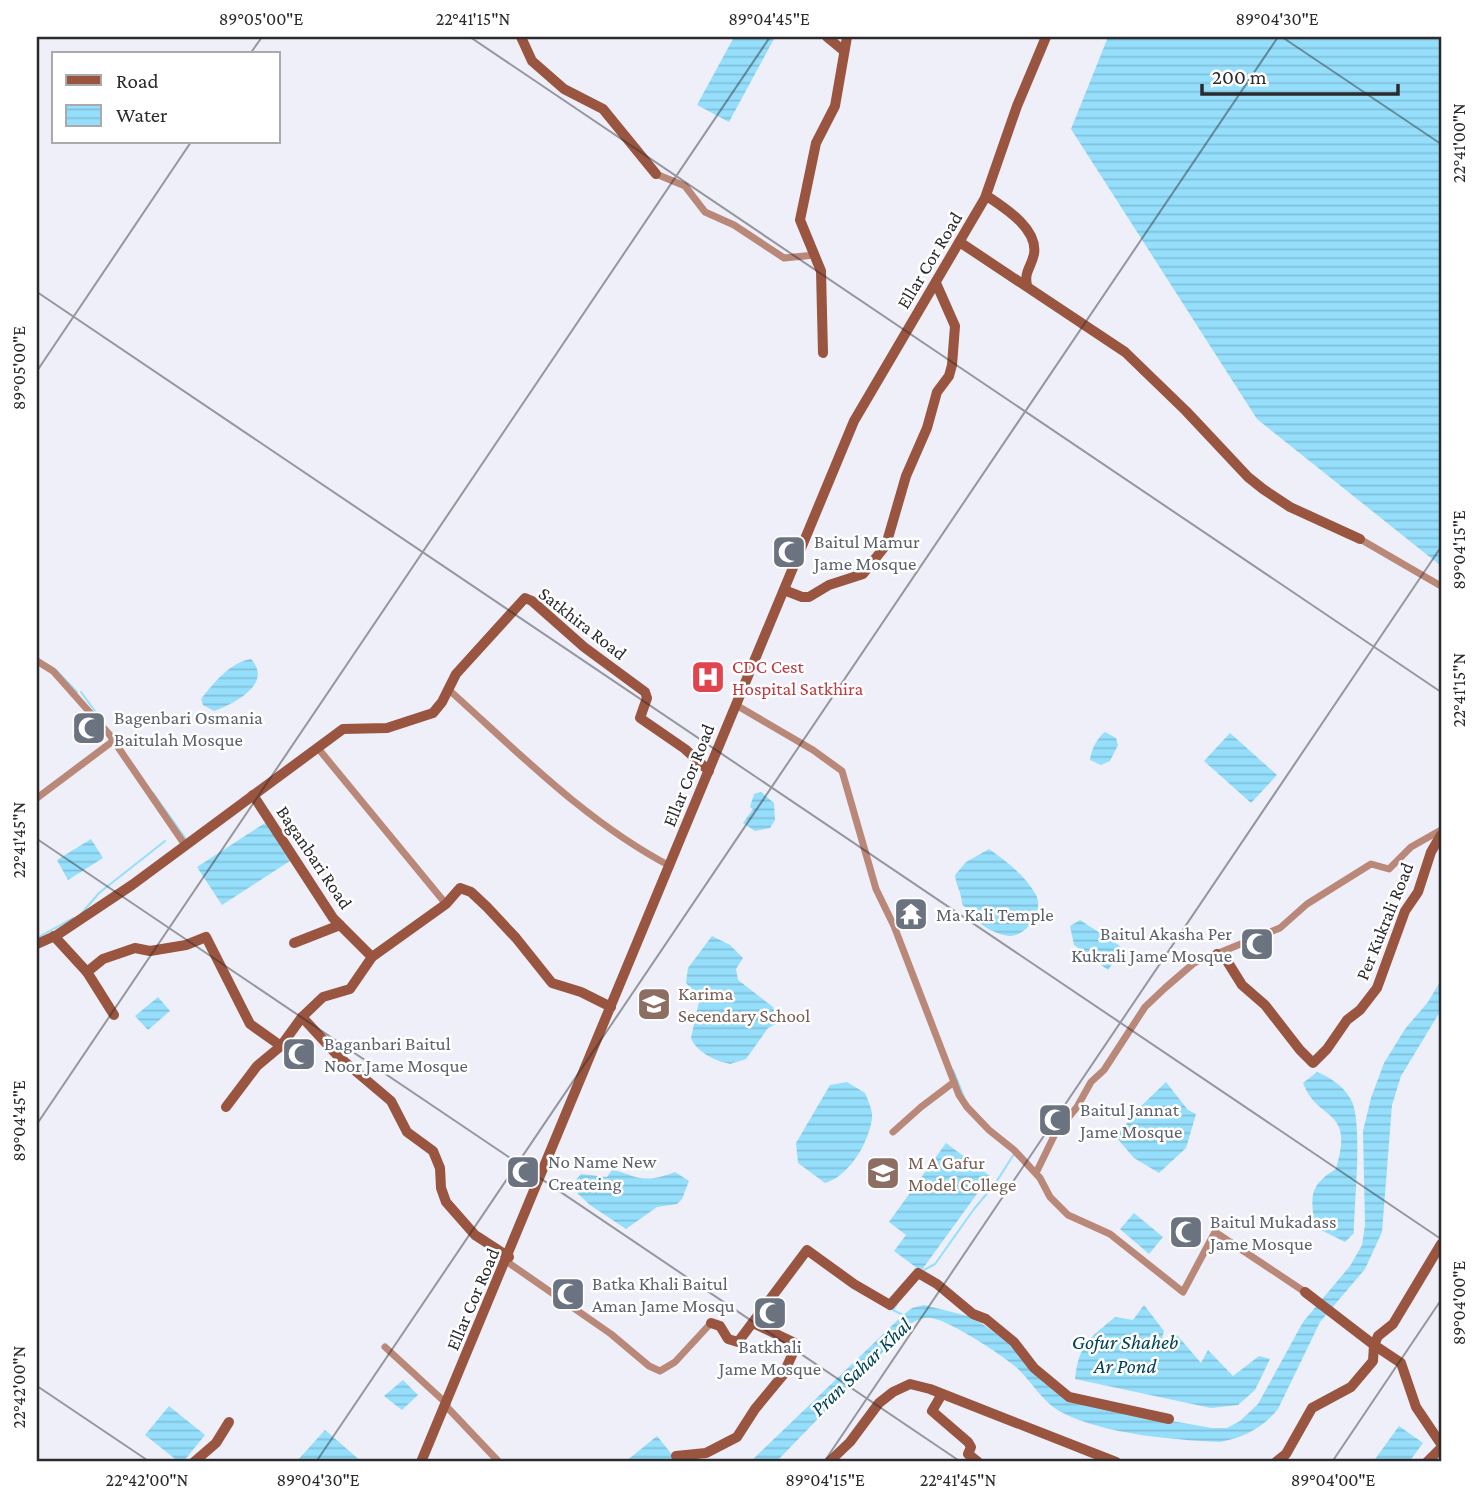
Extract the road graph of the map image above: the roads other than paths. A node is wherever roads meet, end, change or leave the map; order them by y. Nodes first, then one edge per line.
1 (521, 37) edge
2 (827, 37) edge
3 (847, 37) edge
4 (1046, 37) edge
5 (844, 51) junction
6 (656, 174) joint
7 (990, 198) dead end
8 (961, 243) junction
9 (815, 255) junction
10 (936, 283) junction
11 (1027, 286) junction
12 (823, 353) dead end
13 (1360, 539) joint
14 (1441, 586) edge
15 (784, 590) junction
16 (37, 661) edge
17 (448, 689) junction
18 (736, 705) junction
19 (113, 741) junction
20 (317, 747) junction
21 (709, 771) junction
22 (253, 795) junction
23 (37, 798) edge
24 (1441, 830) edge
25 (1441, 835) edge
26 (185, 845) junction
27 (670, 866) junction
28 (446, 904) junction
29 (340, 925) junction
30 (54, 936) junction
31 (294, 943) dead end
32 (37, 944) edge
33 (1217, 954) junction
34 (372, 957) junction
35 (87, 972) junction
36 (611, 1007) junction
37 (114, 1016) dead end
38 (302, 1017) junction
39 (281, 1046) junction
40 (954, 1082) junction
41 (226, 1107) dead end
42 (893, 1132) dead end
43 (1036, 1173) junction
44 (1441, 1244) edge
45 (507, 1259) junction
46 (1305, 1292) joint
47 (711, 1323) joint
48 (753, 1323) junction
49 (1374, 1345) junction
50 (385, 1347) dead end
51 (942, 1394) junction
52 (446, 1405) junction
53 (1168, 1419) dead end
54 (229, 1422) dead end
55 (1441, 1446) edge
56 (676, 1456) dead end
57 (194, 1462) edge
58 (423, 1462) edge
59 (499, 1462) edge
60 (829, 1462) edge
61 (978, 1462) edge
62 (1116, 1462) edge
63 (1276, 1462) edge
64 (1427, 1462) edge

1 - 6 street
2 - 5 street
3 - 5 street
4 - 8 street, Ellar Cor Road
5 - 9 street
6 - 9 street
7 - 11 street
8 - 10 street, Ellar Cor Road
8 - 11 street
9 - 12 street
10 - 15 street, Ellar Cor Road
10 - 15 street
11 - 13 street
13 - 14 street
15 - 18 street, Ellar Cor Road
16 - 19 street
17 - 20 street, Satkhira Road
17 - 21 street, Satkhira Road
17 - 27 street
18 - 21 street, Ellar Cor Road
18 - 40 street
19 - 23 street
19 - 26 street
20 - 22 street, Satkhira Road
20 - 28 street
21 - 27 street, Ellar Cor Road
22 - 26 street, Satkhira Road
22 - 29 street, Baganbari Road
24 - 33 street
25 - 33 street, Per Kukrali Road
26 - 30 street, Satkhira Road
27 - 36 street, Ellar Cor Road
28 - 34 street
28 - 36 street
29 - 31 street
29 - 34 street, Baganbari Road
30 - 32 street, Satkhira Road
30 - 35 street
33 - 43 street
34 - 38 street
35 - 37 street
35 - 39 street
36 - 45 street, Ellar Cor Road
38 - 39 street
38 - 45 street
39 - 41 street
40 - 42 street
40 - 43 street
43 - 46 street
44 - 49 street
45 - 47 street
45 - 52 street, Ellar Cor Road
46 - 49 street
47 - 48 street
48 - 53 street
48 - 56 street
49 - 55 street
49 - 63 street
50 - 52 street
51 - 60 street
51 - 61 street
51 - 62 street
52 - 58 street, Ellar Cor Road
52 - 59 street
54 - 57 street
55 - 64 street

